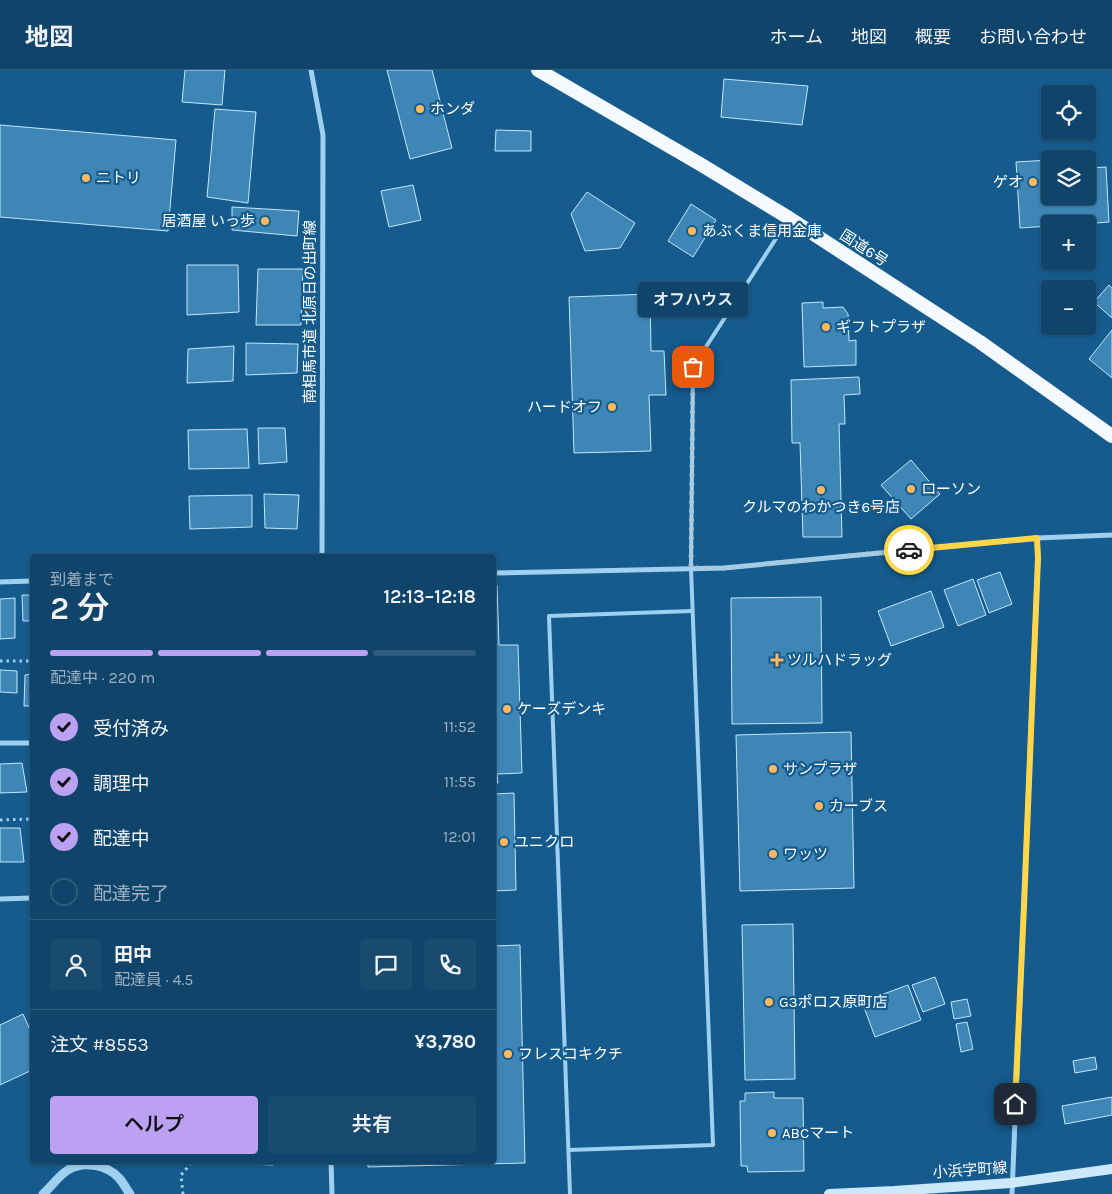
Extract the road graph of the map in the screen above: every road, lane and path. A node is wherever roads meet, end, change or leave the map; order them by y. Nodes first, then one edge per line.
1 (311, 70) edge
2 (538, 70) edge
3 (789, 218) junction
4 (1112, 436) edge
5 (1112, 535) edge
6 (1037, 538) junction
7 (322, 554) edge
8 (691, 568) junction
9 (496, 572) edge
10 (30, 581) edge
11 (0, 582) edge
12 (692, 611) junction
13 (0, 661) edge
14 (30, 661) edge
15 (0, 743) edge
16 (30, 743) edge
17 (30, 819) edge
18 (0, 820) edge
19 (30, 898) edge
20 (0, 899) edge
21 (569, 1150) junction
22 (191, 1164) edge
23 (331, 1164) edge
24 (1112, 1170) edge
25 (1011, 1183) junction
26 (43, 1194) edge
27 (130, 1194) edge
28 (183, 1194) edge
29 (332, 1194) edge
30 (570, 1194) edge
31 (829, 1194) edge
32 (1012, 1194) edge

1 - 7 street, 南相馬市道 北原日の出町線
2 - 3 highway, 国道6号
3 - 4 highway, 国道6号
3 - 8 lane
5 - 6 street
6 - 8 street
6 - 25 street
8 - 9 street
8 - 12 lane
10 - 11 street
12 - 21 lane
12 - 21 lane
13 - 14 path
15 - 16 street
17 - 18 path
19 - 20 street
21 - 30 lane
22 - 28 path
23 - 29 street
24 - 25 main road, 小浜字町線
25 - 31 main road, 小浜字町線
25 - 32 street
26 - 27 street

